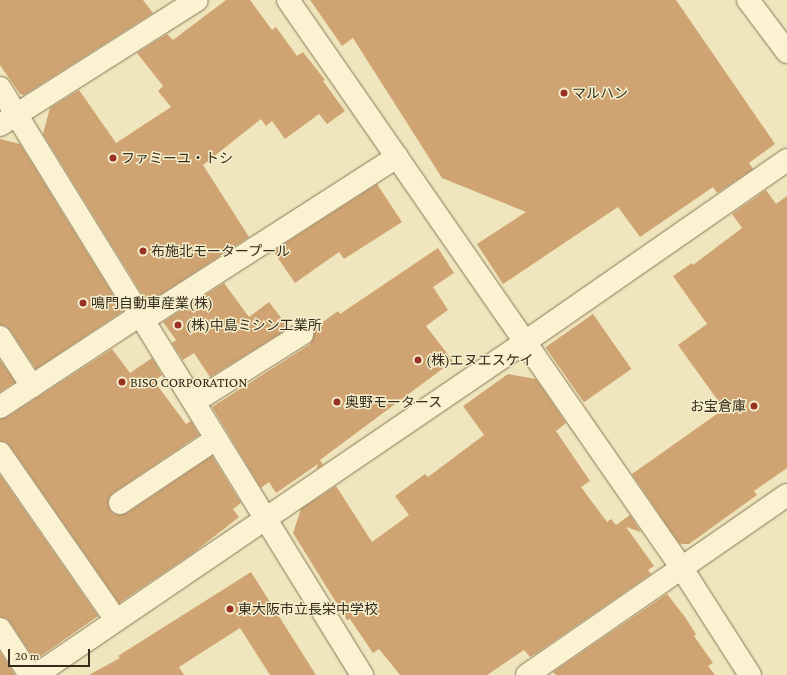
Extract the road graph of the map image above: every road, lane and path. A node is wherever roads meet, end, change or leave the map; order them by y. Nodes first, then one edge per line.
1 (197, 0) edge
2 (288, 0) edge
3 (748, 0) edge
4 (787, 52) edge
5 (0, 88) edge
6 (8, 120) edge
7 (397, 157) junction
8 (787, 160) edge
9 (141, 318) junction
10 (302, 334) dead end
11 (0, 337) edge
12 (525, 342) junction
13 (32, 386) junction
14 (194, 402) junction
15 (0, 407) edge
16 (216, 438) junction
17 (0, 453) edge
18 (787, 495) edge
19 (120, 503) dead end
20 (266, 518) junction
21 (681, 567) junction
22 (116, 620) junction
23 (0, 629) edge
24 (549, 669) edge
25 (30, 675) edge
26 (36, 675) edge
27 (362, 675) edge
28 (526, 675) edge
29 (750, 675) edge

1 - 6 street
2 - 7 street
3 - 4 street
5 - 6 street
6 - 9 street
7 - 9 street
7 - 12 street
8 - 12 street
9 - 13 street
9 - 14 street
10 - 14 street
11 - 13 street
12 - 20 street
12 - 21 street
13 - 15 street
14 - 16 street
16 - 19 street
16 - 20 street
17 - 22 street
18 - 21 street
20 - 22 street
20 - 27 street
21 - 24 street
21 - 29 street
22 - 26 street
23 - 25 street
24 - 28 street

